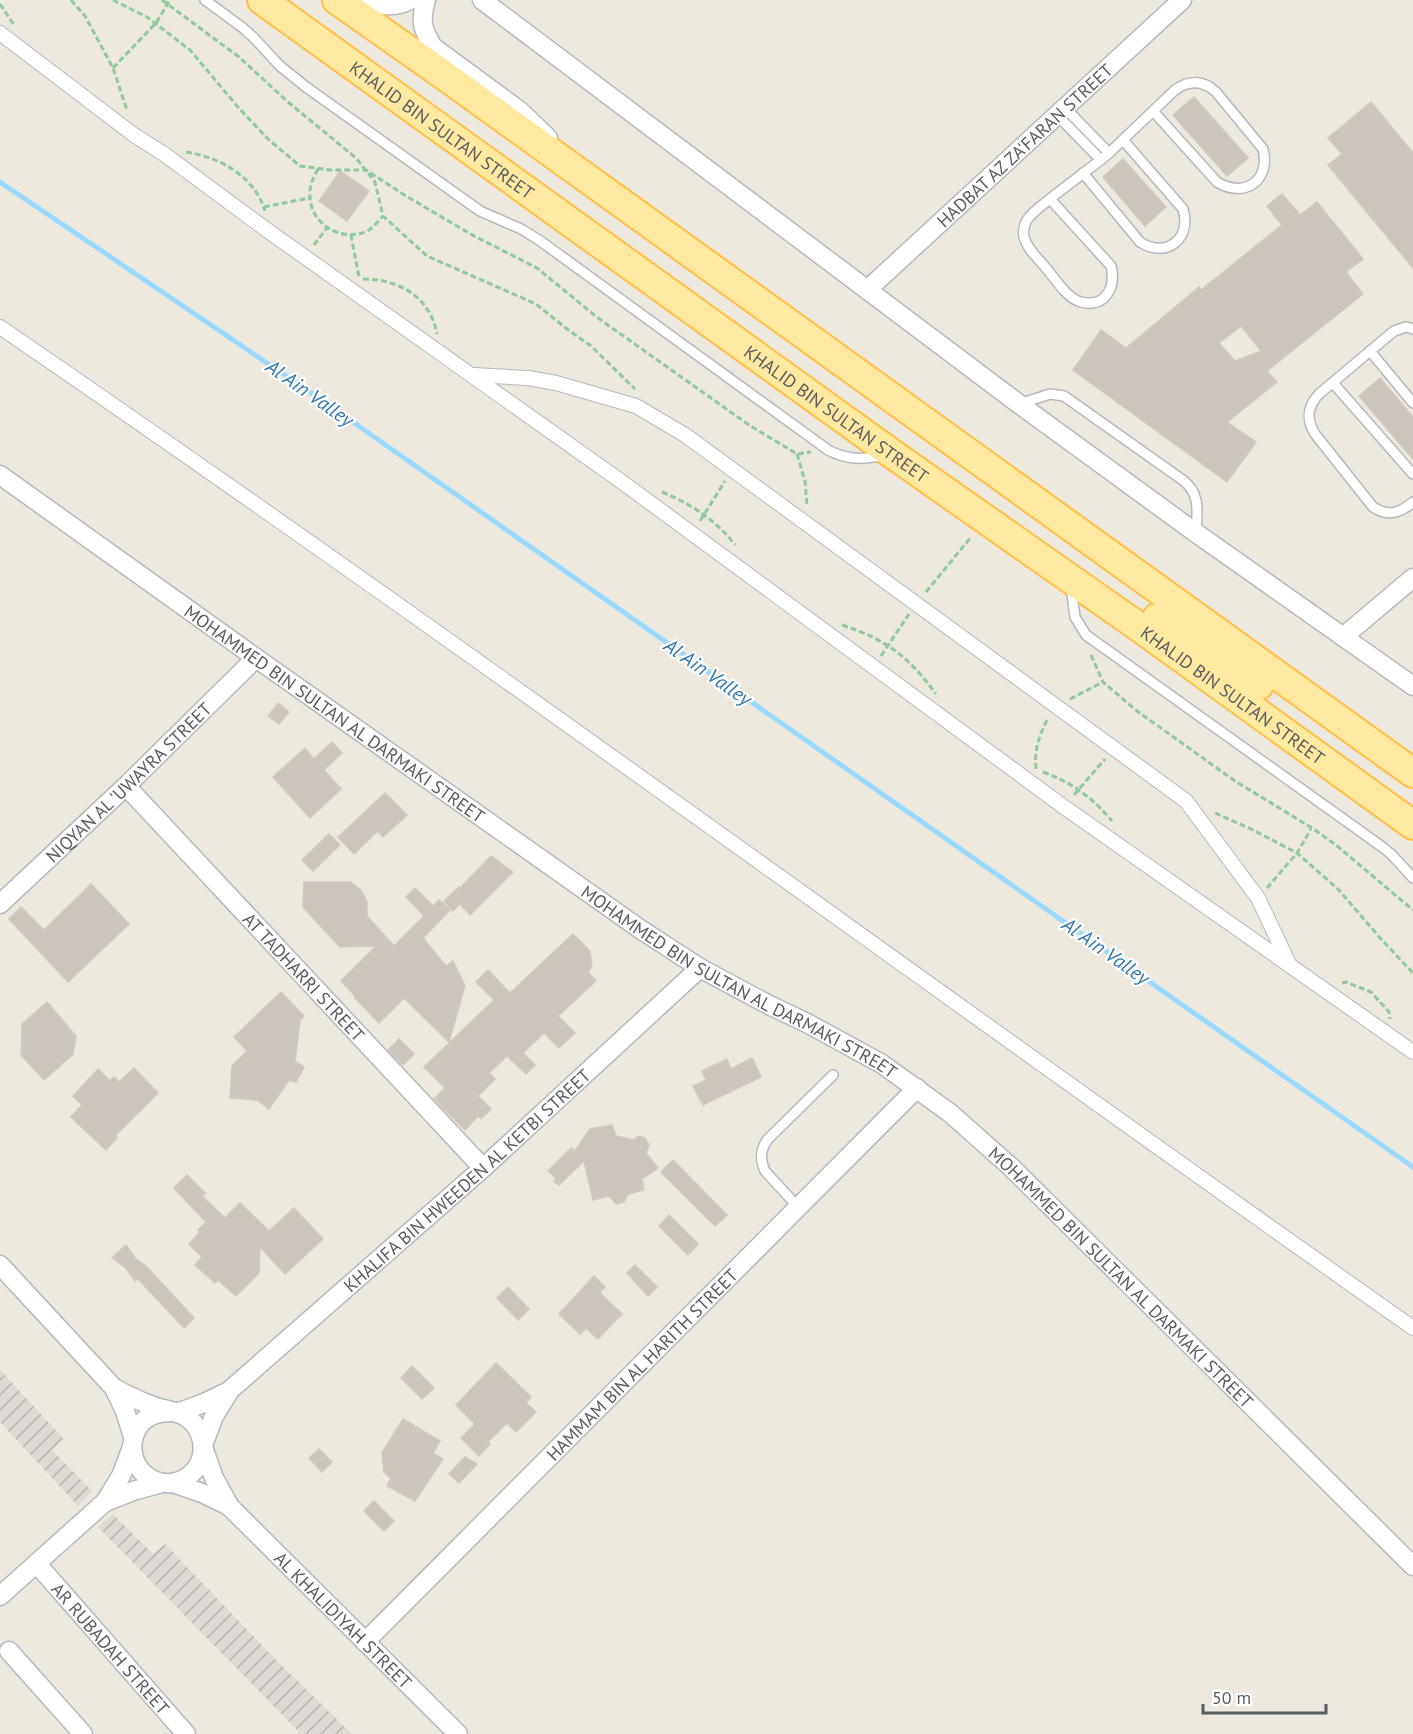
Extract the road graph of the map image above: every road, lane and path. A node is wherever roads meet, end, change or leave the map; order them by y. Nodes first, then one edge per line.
1 (71, 0) edge
2 (113, 0) edge
3 (162, 0) edge
4 (205, 0) edge
5 (262, 0) edge
6 (336, 0) edge
7 (367, 0) edge
8 (410, 0) edge
9 (426, 0) edge
10 (1182, 0) edge
11 (169, 2) edge
12 (488, 2) edge
13 (156, 23) junction
14 (0, 33) edge
15 (113, 68) junction
16 (1153, 111) junction
17 (1061, 112) junction
18 (134, 135) junction
19 (1123, 140) junction
20 (1109, 153) junction
21 (164, 154) junction
22 (1101, 160) junction
23 (571, 168) junction
24 (318, 169) junction
25 (366, 170) junction
26 (1083, 173) junction
27 (309, 198) junction
28 (1050, 199) junction
29 (264, 207) junction
30 (383, 216) junction
31 (327, 228) junction
32 (271, 233) junction
33 (351, 235) junction
34 (306, 256) junction
35 (360, 279) junction
36 (343, 284) junction
37 (867, 290) junction
38 (0, 327) edge
39 (1413, 329) edge
40 (438, 350) junction
41 (1370, 351) junction
42 (474, 375) junction
43 (1333, 383) junction
44 (640, 394) dead end
45 (1413, 403) edge
46 (1019, 404) junction
47 (828, 450) junction
48 (891, 453) junction
49 (797, 454) junction
50 (732, 469) junction
51 (1413, 474) edge
52 (0, 475) edge
53 (1413, 502) edge
54 (986, 520) junction
55 (806, 523) junction
56 (691, 532) junction
57 (1196, 532) junction
58 (1413, 578) edge
59 (1070, 579) junction
60 (917, 603) junction
61 (805, 616) junction
62 (1139, 627) junction
63 (1086, 635) junction
64 (1343, 637) junction
65 (888, 644) junction
66 (256, 658) junction
67 (874, 666) junction
68 (1413, 686) edge
69 (941, 699) dead end
70 (1354, 731) junction
71 (1114, 749) junction
72 (1413, 773) edge
73 (126, 786) junction
74 (1186, 801) junction
75 (1064, 807) junction
76 (1413, 825) edge
77 (1312, 828) junction
78 (1297, 853) junction
79 (1413, 878) edge
80 (1258, 898) junction
81 (0, 904) edge
82 (1413, 910) edge
83 (1290, 966) junction
84 (700, 968) junction
85 (1413, 973) edge
86 (1413, 1052) edge
87 (833, 1076) dead end
88 (917, 1088) junction
89 (483, 1168) junction
90 (798, 1207) junction
91 (0, 1265) edge
92 (1413, 1328) edge
93 (114, 1388) junction
94 (231, 1390) junction
95 (175, 1412) junction
96 (132, 1442) junction
97 (203, 1446) junction
98 (168, 1483) junction
99 (105, 1502) junction
100 (230, 1507) junction
101 (37, 1564) junction
102 (1413, 1566) edge
103 (0, 1596) edge
104 (365, 1642) junction
105 (9, 1651) dead end
106 (83, 1734) edge
107 (186, 1734) edge
108 (458, 1734) edge

1 - 15 path
2 - 13 path
3 - 11 path
4 - 47 lane
5 - 48 main road, KHALID BIN SULTAN STREET
6 - 23 main road
7 - 8 street
9 - 23 street
10 - 17 street, HADBAT AZ ZA'FARAN STREET
11 - 13 path
11 - 25 path
12 - 37 street
13 - 15 path
13 - 24 path
14 - 18 street
15 - 18 path
16 - 16 lane
16 - 19 lane
17 - 20 lane
17 - 22 lane
17 - 37 street, HADBAT AZ ZA'FARAN STREET
18 - 21 street
19 - 20 lane
19 - 26 lane
20 - 22 lane
21 - 29 path
21 - 32 street
22 - 26 lane
23 - 70 main road
24 - 25 path
24 - 27 path
25 - 30 path
25 - 49 path
26 - 28 lane
27 - 29 path
27 - 31 path
28 - 28 lane
29 - 32 path
30 - 33 path
30 - 44 path
31 - 33 path
31 - 34 path
32 - 34 street
33 - 35 path
34 - 36 street
35 - 36 path
35 - 40 path
36 - 40 street
37 - 46 street
38 - 92 street
39 - 41 lane
40 - 42 street
41 - 43 lane
41 - 45 lane
42 - 50 street
42 - 56 street
43 - 51 lane
43 - 53 lane
46 - 57 street
46 - 57 lane
47 - 48 lane
47 - 49 path
48 - 54 main road, KHALID BIN SULTAN STREET
49 - 55 path
50 - 55 street
50 - 56 path
52 - 66 street, MOHAMMED BIN SULTAN AL DARMAKI STREET
54 - 59 main road, KHALID BIN SULTAN STREET
54 - 60 path
55 - 60 street
56 - 61 street
57 - 64 street
58 - 64 street
59 - 62 main road, KHALID BIN SULTAN STREET
59 - 63 lane
60 - 65 path
60 - 71 street
61 - 65 path
61 - 67 street
62 - 70 main road
62 - 76 main road, KHALID BIN SULTAN STREET
63 - 77 path
63 - 79 lane
64 - 68 street
65 - 67 path
65 - 69 path
66 - 73 street, NIQYAN AL 'UWAYRA STREET
66 - 84 street, MOHAMMED BIN SULTAN AL DARMAKI STREET
67 - 75 street
70 - 72 main road
71 - 74 street
71 - 75 path
73 - 81 street, NIQYAN AL 'UWAYRA STREET
73 - 89 street, AT TADHARRI STREET
74 - 78 path
74 - 80 street
75 - 83 street
77 - 78 path
77 - 82 path
78 - 80 path
78 - 85 path
80 - 83 street
83 - 86 street
84 - 88 street, MOHAMMED BIN SULTAN AL DARMAKI STREET
84 - 89 street, KHALIFA BIN HWEEDEN AL KETBI STREET
87 - 90 lane
88 - 90 street, HAMMAM BIN AL HARITH STREET
88 - 102 street, MOHAMMED BIN SULTAN AL DARMAKI STREET
89 - 94 street, KHALIFA BIN HWEEDEN AL KETBI STREET
90 - 104 street, HAMMAM BIN AL HARITH STREET
91 - 93 street
93 - 95 street
93 - 96 street
94 - 95 street, KHALIFA BIN HWEEDEN AL KETBI STREET
94 - 97 street, KHALIFA BIN HWEEDEN AL KETBI STREET
95 - 96 street
95 - 97 street
96 - 98 street
96 - 99 street
97 - 98 street
97 - 100 street, AL KHALIDIYAH STREET
98 - 99 street
98 - 100 street, AL KHALIDIYAH STREET
99 - 101 street
100 - 104 street, AL KHALIDIYAH STREET
101 - 103 street
101 - 107 street, AR RUBADAH STREET
104 - 108 street, AL KHALIDIYAH STREET
105 - 106 street

